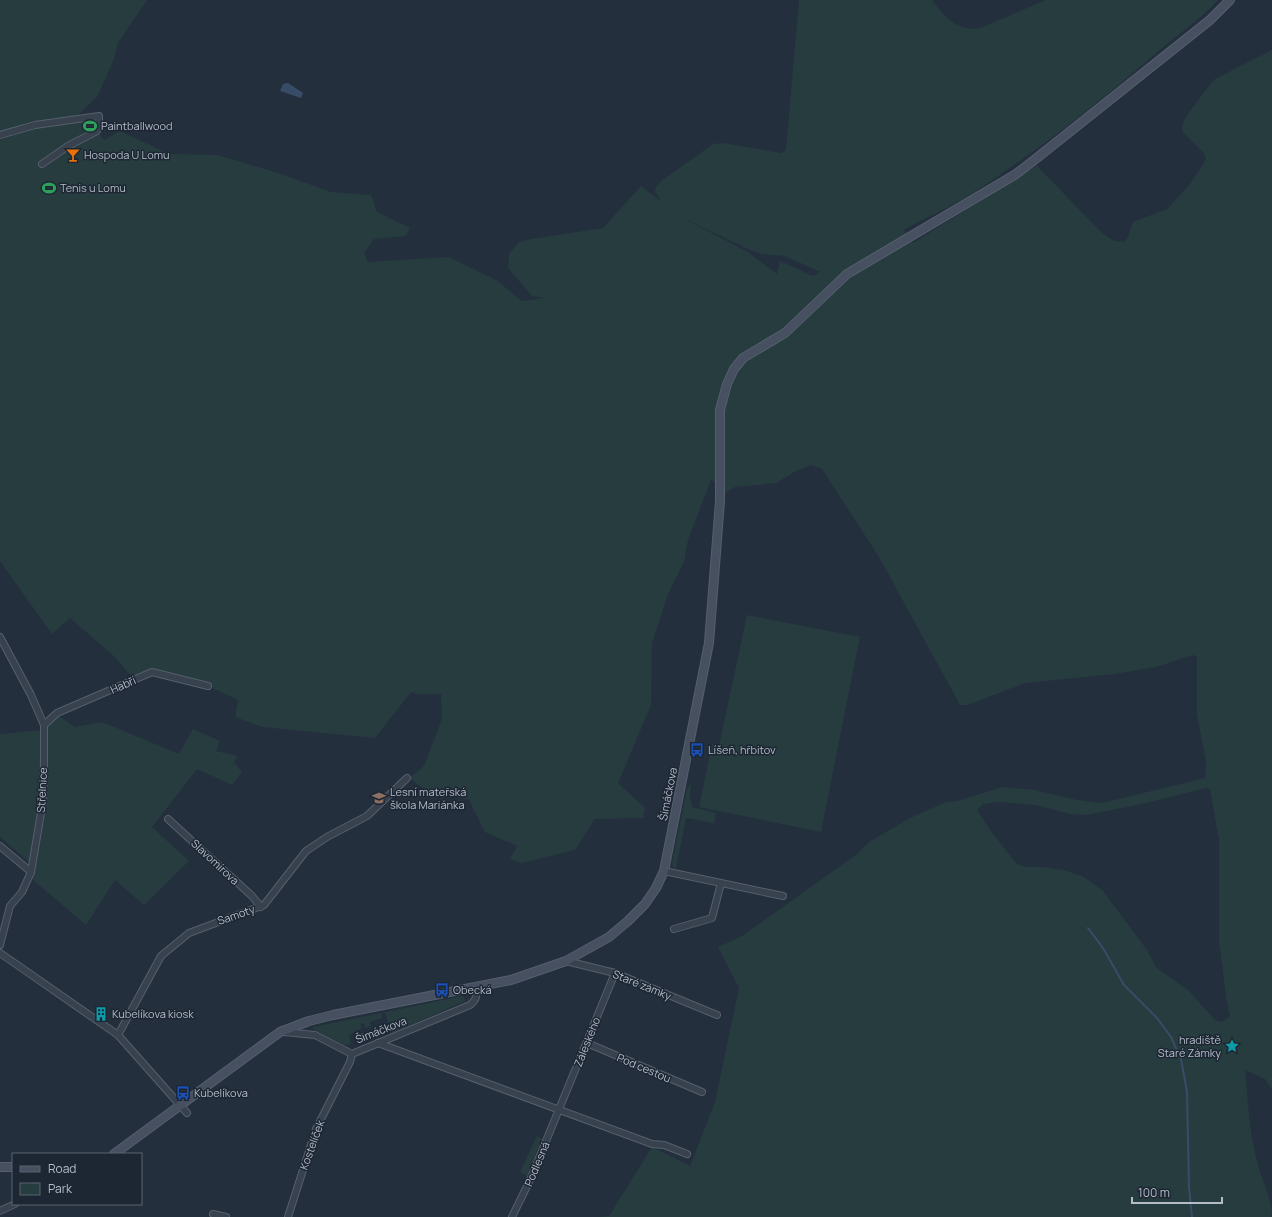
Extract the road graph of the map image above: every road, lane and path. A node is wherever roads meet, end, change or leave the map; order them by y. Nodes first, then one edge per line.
1 (1230, 0) edge
2 (0, 135) edge
3 (42, 164) dead end
4 (0, 637) edge
5 (208, 686) dead end
6 (44, 725) junction
7 (406, 778) dead end
8 (168, 819) dead end
9 (0, 846) edge
10 (664, 871) junction
11 (31, 872) junction
12 (721, 883) junction
13 (783, 896) dead end
14 (261, 907) junction
15 (674, 929) dead end
16 (0, 945) edge
17 (0, 953) edge
18 (566, 961) junction
19 (615, 973) junction
20 (476, 987) junction
21 (717, 1015) dead end
22 (280, 1032) junction
23 (118, 1035) junction
24 (378, 1043) junction
25 (587, 1043) junction
26 (352, 1054) junction
27 (702, 1092) dead end
28 (181, 1105) junction
29 (559, 1110) junction
30 (187, 1113) dead end
31 (115, 1153) edge
32 (687, 1154) dead end
33 (0, 1167) edge
34 (12, 1167) edge
35 (13, 1205) edge
36 (0, 1211) edge
37 (213, 1214) dead end
38 (226, 1217) edge
39 (288, 1217) edge
40 (512, 1217) edge

1 - 10 street, Šimáčkova
2 - 3 street
4 - 6 street, Střelnice
5 - 6 street, Habří
6 - 11 street, Střelnice
7 - 14 street, Samoty
8 - 14 street, Slavomírova
9 - 11 street
10 - 12 street
10 - 18 street, Šimáčkova
11 - 16 street, Střelnice
12 - 13 street
12 - 15 street
14 - 23 street, Samoty
17 - 23 street
18 - 19 street, Staré zámky
18 - 20 street, Šimáčkova
19 - 21 street, Staré zámky
19 - 25 street, Záleského
20 - 22 street, Šimáčkova
20 - 24 street, Šimáčkova
22 - 26 street, Šimáčkova
22 - 28 street, Šimáčkova
23 - 28 street
24 - 26 street, Šimáčkova
24 - 29 street
25 - 27 street, Pod cestou
25 - 29 street, Záleského
26 - 39 street, Kostelíček
28 - 30 street
28 - 31 street, Šimáčkova
29 - 32 street
29 - 40 street, Podlesná
33 - 34 street
35 - 36 street
37 - 38 street

